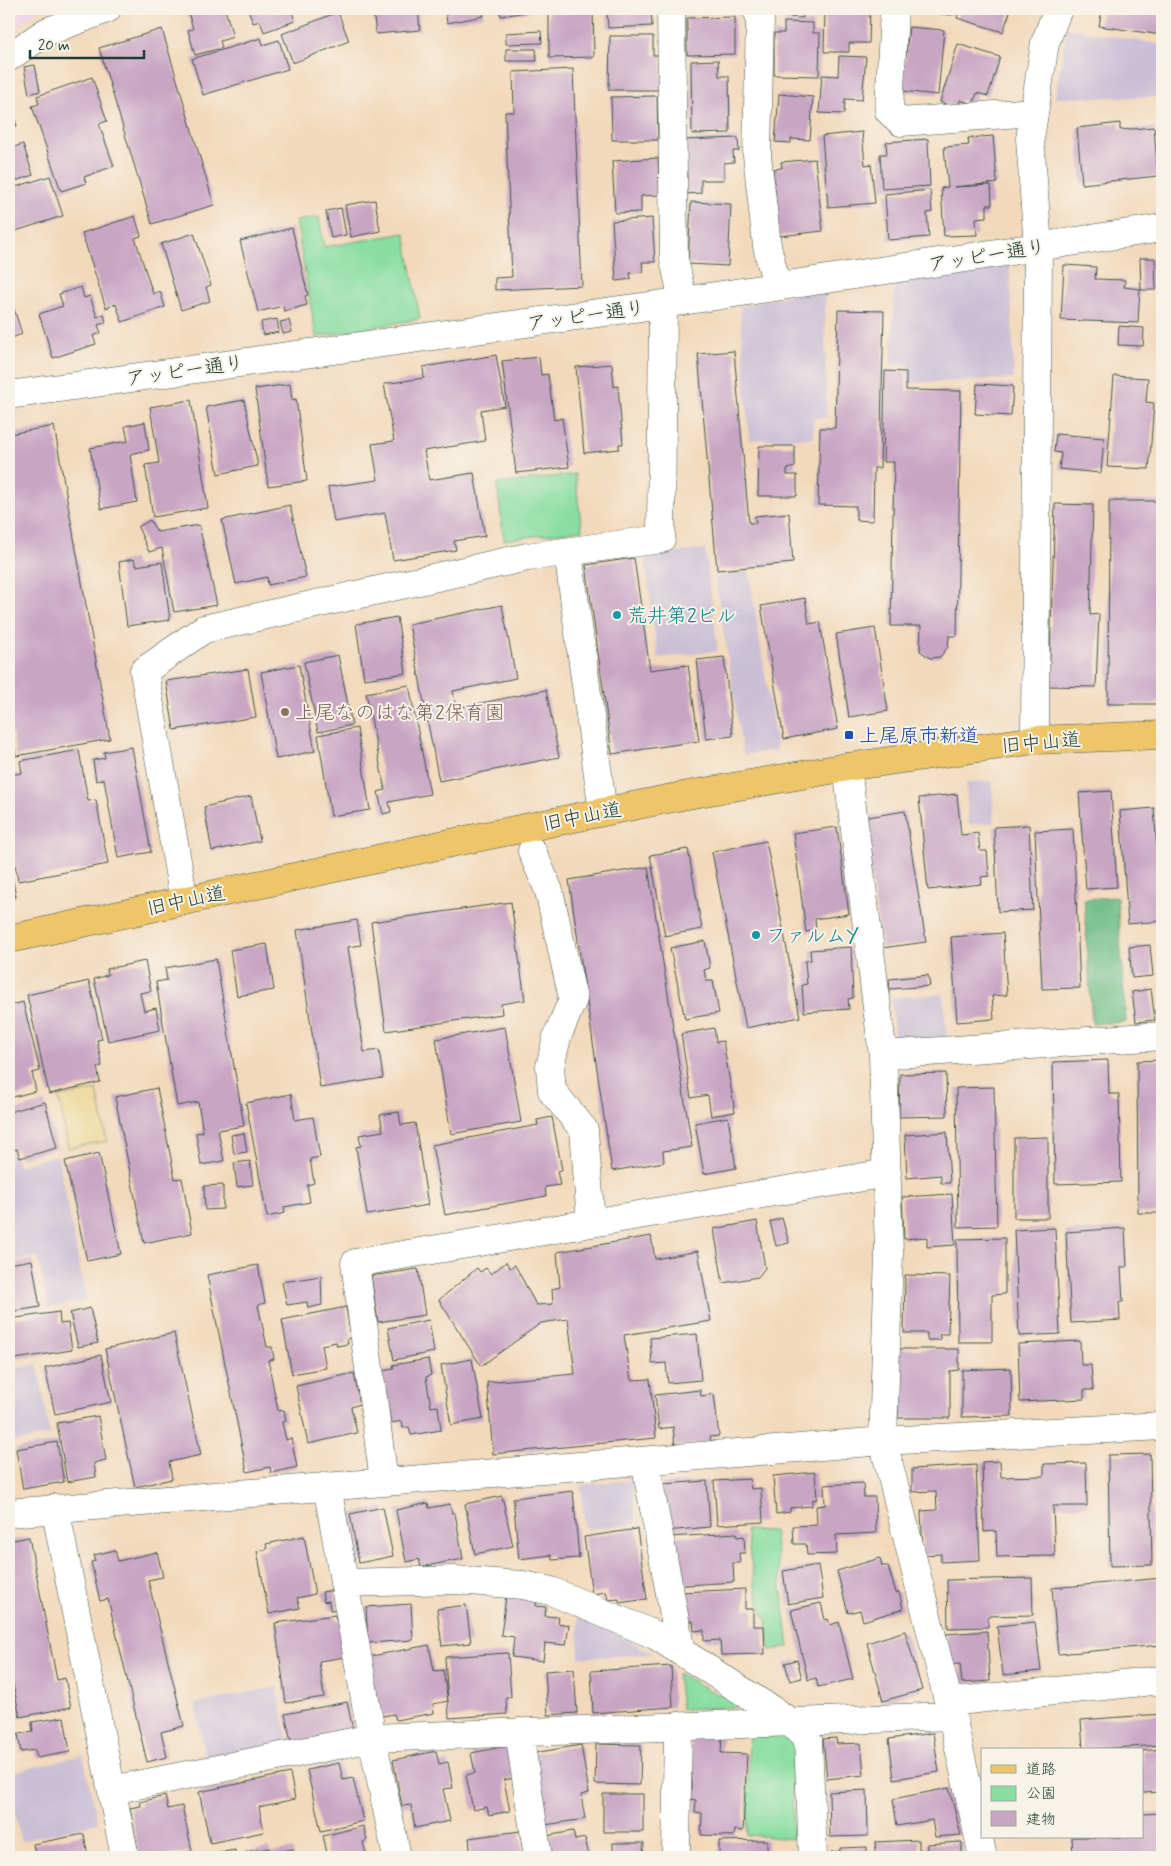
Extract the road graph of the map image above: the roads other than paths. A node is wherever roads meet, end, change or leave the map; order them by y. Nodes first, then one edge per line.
1 (107, 9) edge
2 (671, 9) edge
3 (756, 9) edge
4 (894, 9) edge
5 (1058, 9) edge
6 (9, 57) edge
7 (1034, 112) junction
8 (1162, 228) edge
9 (1038, 247) junction
10 (776, 286) junction
11 (673, 302) junction
12 (9, 395) edge
13 (568, 552) junction
14 (1162, 734) edge
15 (1034, 740) junction
16 (847, 767) junction
17 (603, 812) junction
18 (532, 851) dead end
19 (184, 900) junction
20 (9, 939) edge
21 (1162, 1036) edge
22 (883, 1055) junction
23 (887, 1173) junction
24 (591, 1223) junction
25 (1162, 1426) edge
26 (883, 1441) junction
27 (645, 1461) junction
28 (384, 1481) junction
29 (327, 1486) junction
30 (10, 1507) edge
31 (55, 1508) junction
32 (344, 1583) junction
33 (681, 1652) junction
34 (1162, 1680) edge
35 (950, 1709) junction
36 (788, 1721) junction
37 (678, 1726) junction
38 (519, 1732) junction
39 (372, 1738) junction
40 (112, 1790) junction
41 (676, 1854) dead end
42 (125, 1857) edge
43 (397, 1857) edge
44 (538, 1857) edge
45 (813, 1857) edge
46 (983, 1857) edge

1 - 6 street
2 - 11 street
3 - 10 street
4 - 7 street
5 - 7 street
7 - 9 street
8 - 9 street, アッピー通り
9 - 10 street, アッピー通り
9 - 15 street
10 - 11 street, アッピー通り
11 - 12 street, アッピー通り
11 - 13 street
13 - 17 street
13 - 19 street
14 - 15 main road, 旧中山道
15 - 16 main road, 旧中山道
16 - 17 main road, 旧中山道
16 - 22 street
17 - 19 main road, 旧中山道
18 - 24 street
19 - 20 main road, 旧中山道
21 - 22 street
22 - 23 street
23 - 24 street
23 - 26 street
24 - 28 street
25 - 26 street
26 - 27 street
26 - 35 street
27 - 28 street
27 - 33 street
28 - 29 street
29 - 31 street
29 - 32 street
30 - 31 street
31 - 40 street
32 - 33 street
32 - 39 street
33 - 36 street
34 - 35 street
35 - 36 street
35 - 46 street
36 - 37 street
36 - 45 street
37 - 38 street
37 - 41 street
38 - 39 street
38 - 44 street
39 - 40 street
39 - 43 street
40 - 42 street

